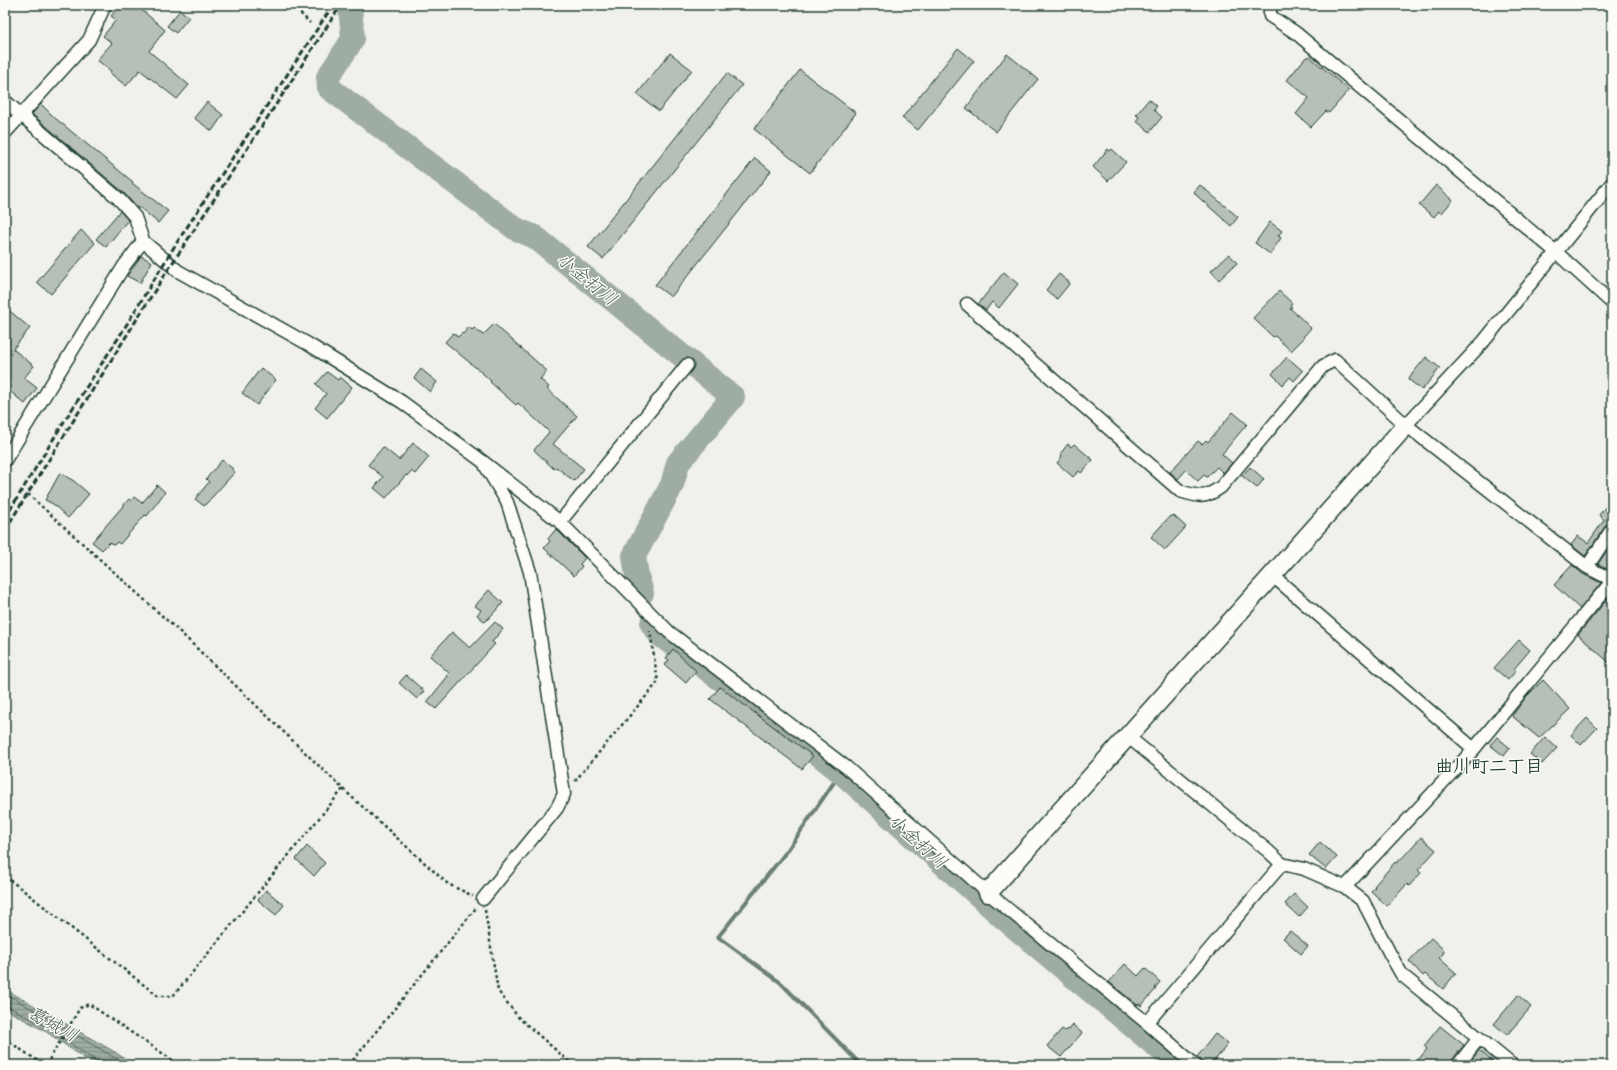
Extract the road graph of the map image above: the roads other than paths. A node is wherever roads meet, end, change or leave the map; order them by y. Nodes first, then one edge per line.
1 (105, 5) edge
2 (1270, 5) edge
3 (5, 101) edge
4 (21, 115) junction
5 (5, 133) edge
6 (1612, 183) edge
7 (143, 241) junction
8 (1557, 253) junction
9 (1612, 303) edge
10 (967, 304) dead end
11 (687, 365) dead end
12 (1406, 425) junction
13 (5, 460) edge
14 (482, 461) junction
15 (560, 522) junction
16 (1612, 529) edge
17 (1587, 566) junction
18 (1273, 576) junction
19 (1612, 580) edge
20 (1126, 735) junction
21 (1474, 749) junction
22 (1282, 864) junction
23 (1345, 887) junction
24 (988, 893) junction
25 (483, 900) road end
26 (1147, 1023) junction
27 (1479, 1038) junction
28 (1195, 1065) edge
29 (1458, 1065) edge
30 (1512, 1065) edge

1 - 4 street
2 - 8 street
3 - 4 street
4 - 5 street
4 - 7 street
6 - 8 street
7 - 13 street
7 - 14 street
8 - 9 street
8 - 12 street
10 - 12 street
11 - 15 street
12 - 17 street
12 - 18 street
14 - 15 street
14 - 25 street
15 - 24 street
16 - 17 street
17 - 19 street
18 - 20 street
18 - 21 street
19 - 21 street
20 - 22 street
20 - 24 street
21 - 23 street
22 - 23 street
22 - 26 street
23 - 27 street
24 - 26 street
26 - 28 street
27 - 29 street
27 - 30 street

